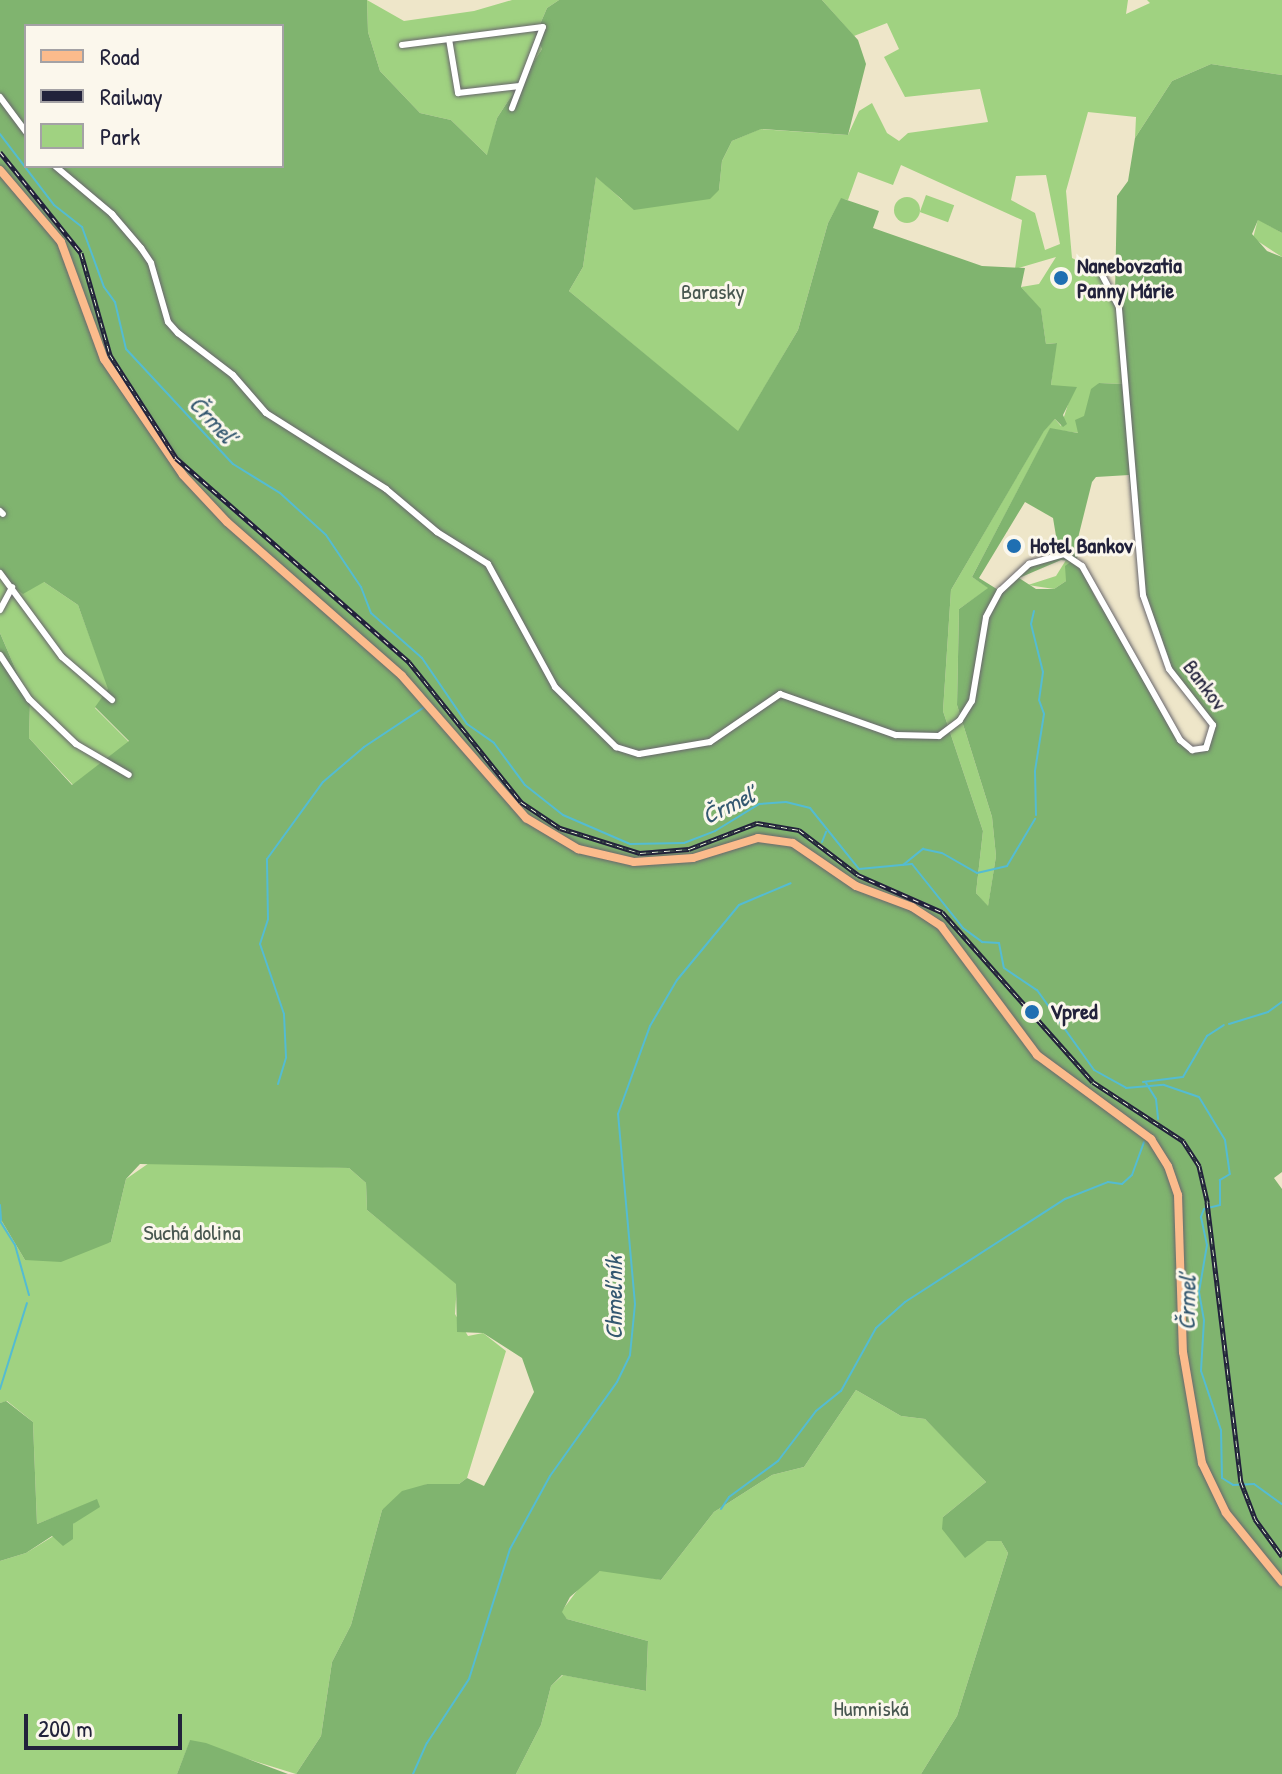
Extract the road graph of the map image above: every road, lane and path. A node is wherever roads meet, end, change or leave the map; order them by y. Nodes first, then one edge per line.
1 (449, 39) junction
2 (402, 45) dead end
3 (520, 86) junction
4 (0, 97) edge
5 (512, 108) dead end
6 (24, 129) edge
7 (57, 168) edge
8 (0, 170) edge
9 (1102, 275) dead end
10 (0, 573) edge
11 (12, 587) junction
12 (0, 610) edge
13 (0, 655) edge
14 (112, 700) dead end
15 (129, 775) dead end
16 (1282, 1582) edge

1 - 2 street
1 - 3 street
1 - 3 street
3 - 5 street
4 - 6 street
7 - 9 street, Bankov
8 - 16 main road
10 - 11 street
11 - 12 street
11 - 14 street
13 - 15 street

